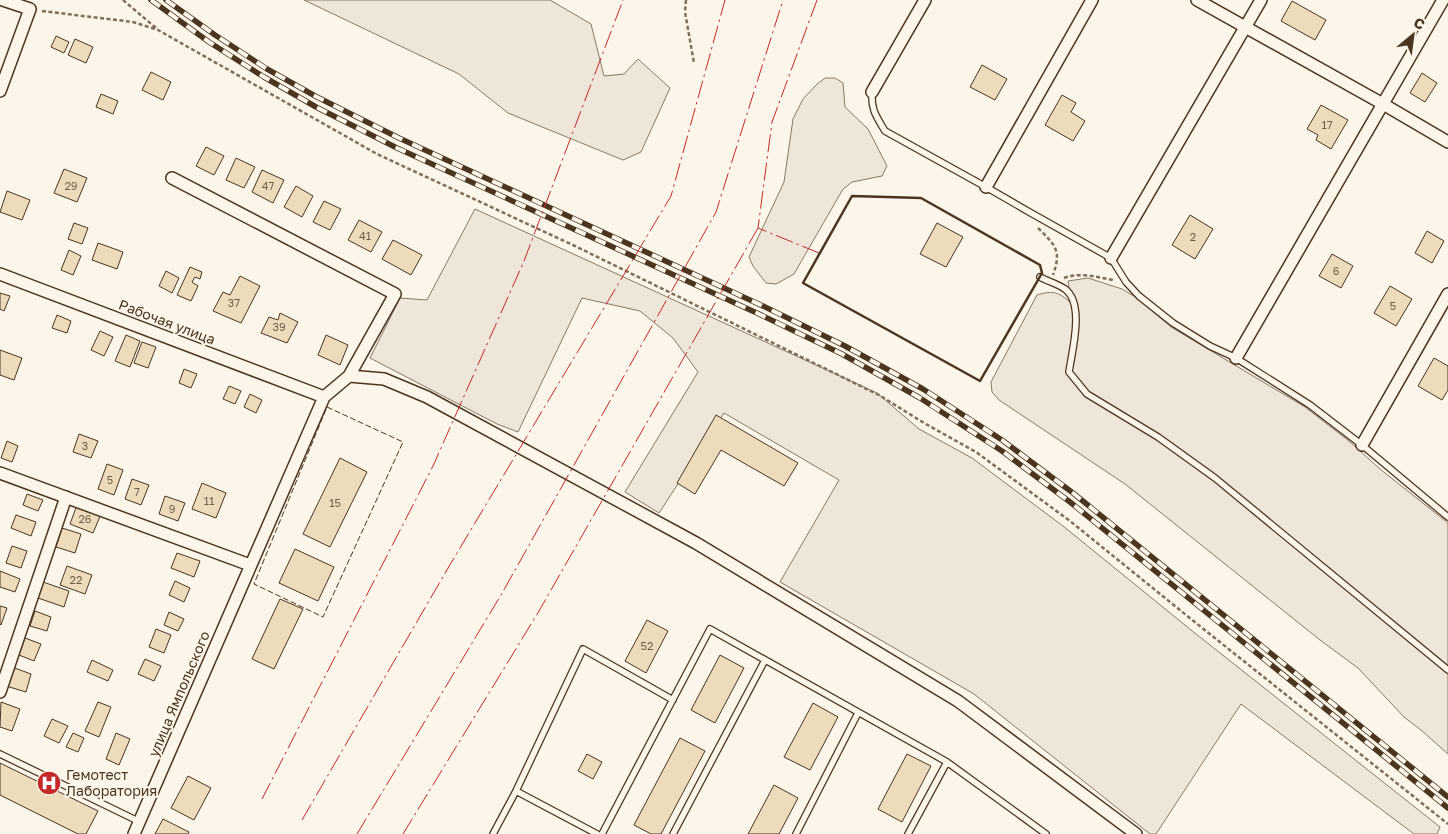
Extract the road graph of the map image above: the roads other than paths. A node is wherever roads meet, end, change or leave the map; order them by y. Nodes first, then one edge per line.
1 (3, 0) edge
2 (924, 0) edge
3 (1092, 0) edge
4 (1197, 0) edge
5 (1261, 0) edge
6 (1443, 0) edge
7 (1246, 28) junction
8 (0, 92) edge
9 (872, 92) joint
10 (1384, 104) junction
11 (1448, 142) edge
12 (172, 178) dead end
13 (986, 186) junction
14 (1111, 258) junction
15 (0, 274) edge
16 (1040, 277) dead end
17 (1448, 294) edge
18 (1236, 358) junction
19 (349, 376) junction
20 (324, 397) junction
21 (1362, 445) junction
22 (0, 473) edge
23 (66, 497) junction
24 (1448, 517) edge
25 (250, 565) junction
26 (765, 660) junction
27 (1448, 670) edge
28 (0, 692) edge
29 (673, 700) junction
30 (858, 713) junction
31 (0, 754) edge
32 (947, 762) junction
33 (516, 791) junction
34 (140, 822) junction
35 (134, 834) edge
36 (493, 834) edge
37 (597, 834) edge
38 (602, 834) edge
39 (673, 834) edge
40 (796, 834) edge
41 (908, 834) edge
42 (1046, 834) edge
43 (1136, 834) edge

1 - 8 street
2 - 9 street
3 - 13 street
4 - 7 street
5 - 7 street
6 - 10 street
7 - 10 street
7 - 14 street
9 - 13 lane
10 - 11 street
10 - 18 street
12 - 19 street
13 - 14 lane
14 - 18 lane
15 - 20 street, Рабочая улица
16 - 27 lane
17 - 21 street
18 - 21 lane
19 - 20 street
19 - 43 street
20 - 25 street, улица Ямпольского
21 - 24 lane
22 - 23 street
23 - 25 street
23 - 28 street
25 - 34 street, улица Ямпольского
26 - 29 lane
26 - 30 lane
26 - 39 lane
29 - 33 lane
29 - 38 lane
30 - 32 lane
30 - 40 lane
31 - 34 lane
32 - 41 lane
32 - 42 lane
33 - 36 lane
33 - 37 lane
34 - 35 street, улица Ямпольского

